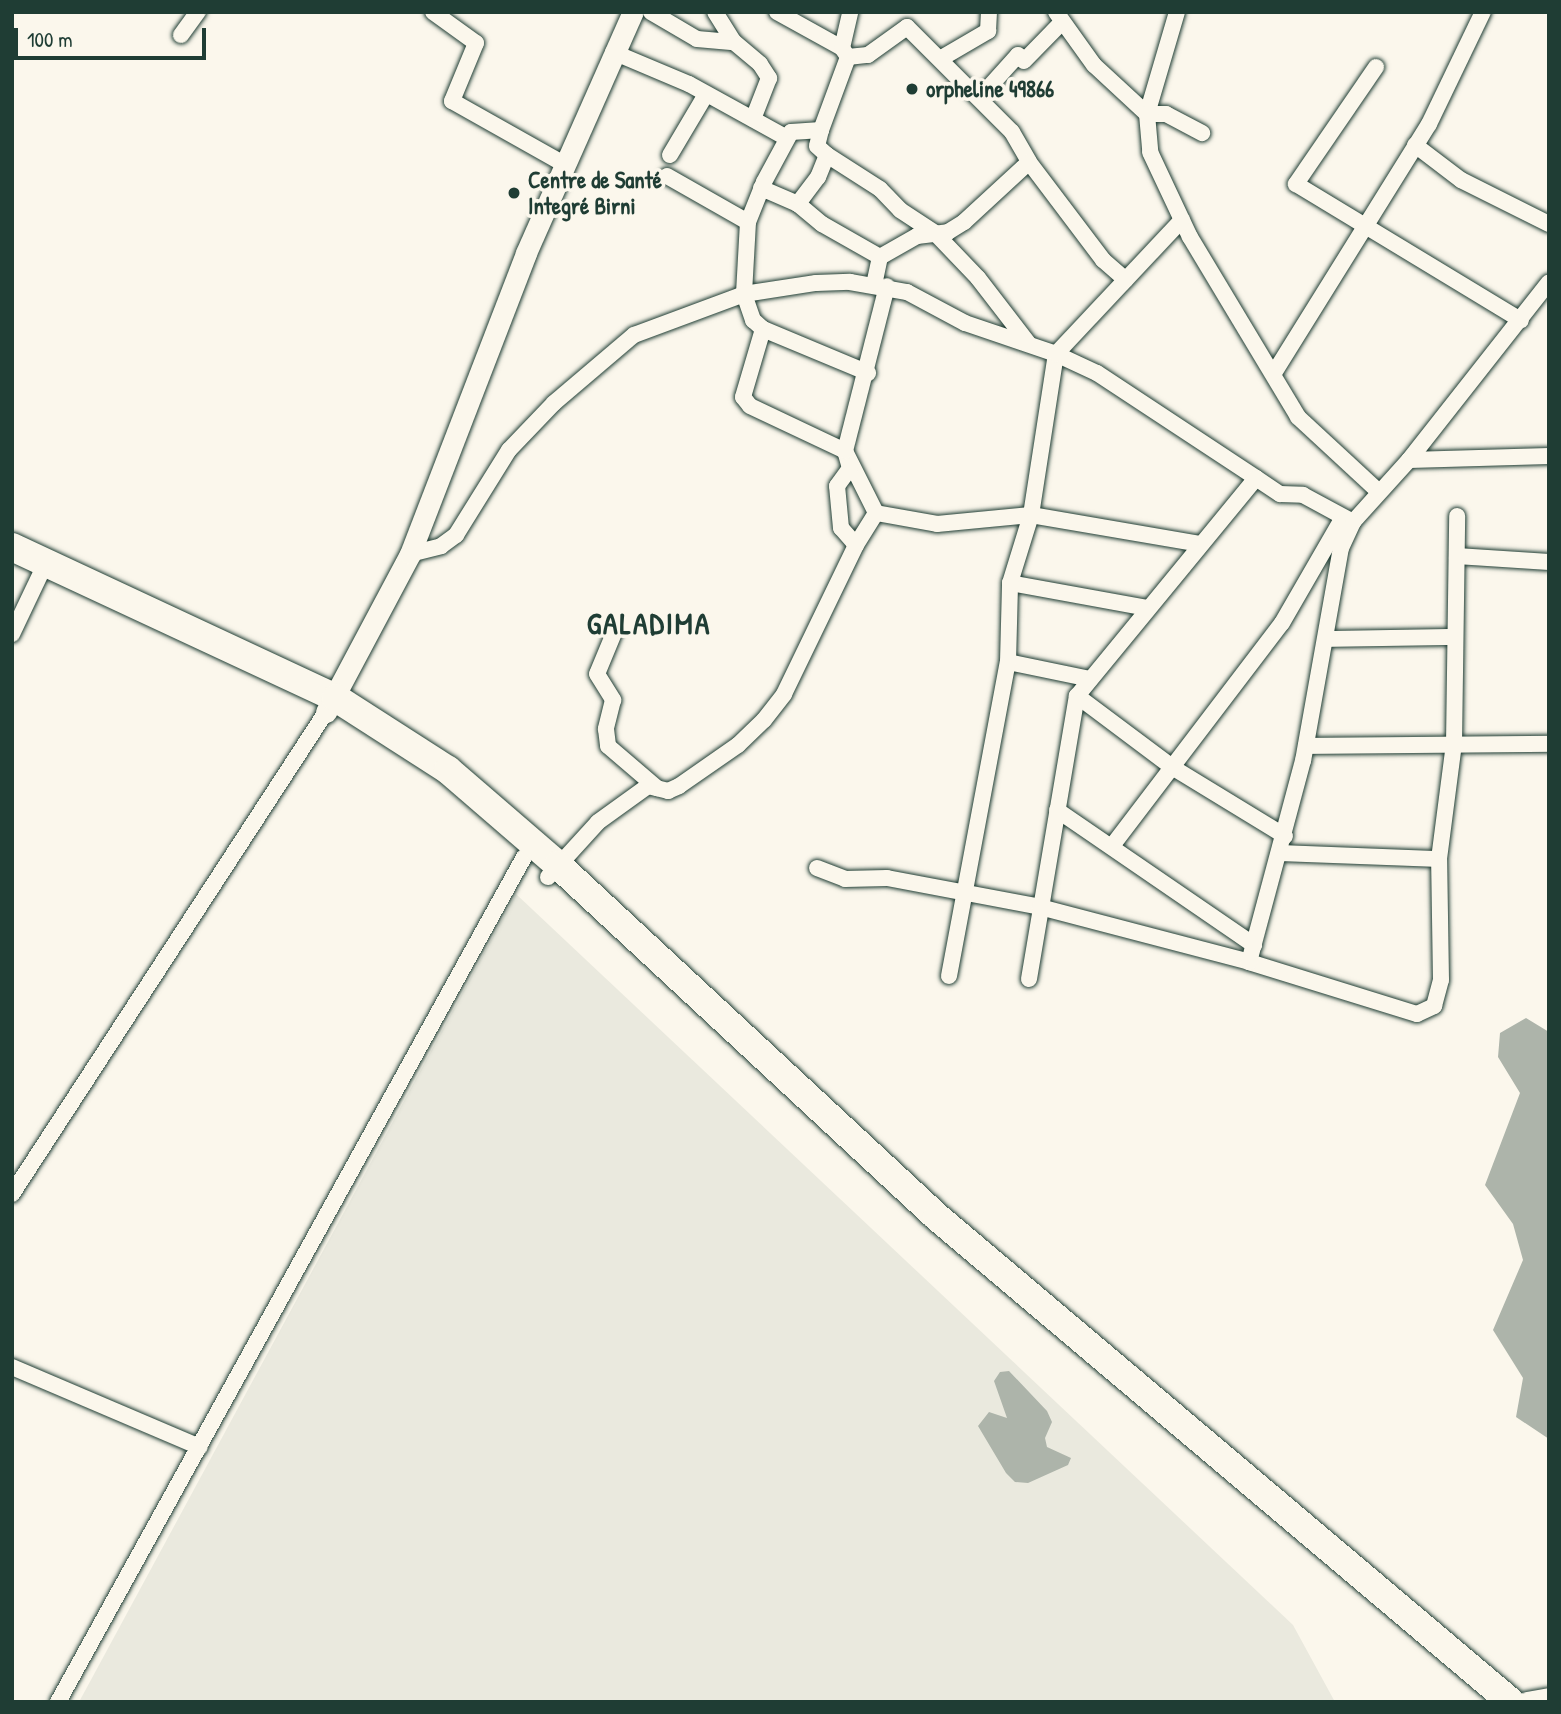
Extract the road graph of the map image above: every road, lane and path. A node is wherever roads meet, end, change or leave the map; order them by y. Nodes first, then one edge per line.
1 (198, 12) edge
2 (433, 12) edge
3 (633, 12) edge
4 (651, 12) edge
5 (715, 12) edge
6 (777, 12) edge
7 (850, 12) edge
8 (989, 12) edge
9 (1177, 12) edge
10 (1483, 12) edge
11 (450, 17) edge
12 (1059, 17) edge
13 (181, 35) dead end
14 (734, 42) junction
15 (613, 52) junction
16 (845, 52) junction
17 (940, 59) junction
18 (1376, 67) dead end
19 (705, 96) junction
20 (981, 96) junction
21 (1147, 114) junction
22 (753, 119) junction
23 (821, 130) junction
24 (1202, 133) dead end
25 (787, 138) junction
26 (1415, 145) junction
27 (670, 155) dead end
28 (827, 155) junction
29 (1029, 162) junction
30 (564, 164) junction
31 (667, 176) dead end
32 (761, 188) junction
33 (798, 204) junction
34 (1182, 220) junction
35 (748, 222) junction
36 (1549, 225) edge
37 (1365, 226) junction
38 (935, 233) junction
39 (880, 257) junction
40 (1126, 280) junction
41 (1549, 282) edge
42 (881, 286) junction
43 (744, 295) junction
44 (1521, 320) junction
45 (763, 329) junction
46 (1028, 343) junction
47 (1056, 354) junction
48 (867, 373) junction
49 (1274, 373) junction
50 (845, 451) junction
51 (1549, 456) edge
52 (1409, 460) junction
53 (1256, 478) junction
54 (1379, 492) junction
55 (876, 513) junction
56 (1031, 515) junction
57 (1457, 516) dead end
58 (1348, 521) junction
59 (1200, 544) junction
60 (856, 545) junction
61 (12, 547) edge
62 (410, 555) junction
63 (1457, 556) junction
64 (12, 562) edge
65 (1549, 562) edge
66 (40, 575) junction
67 (1010, 583) junction
68 (1147, 608) junction
69 (614, 633) dead end
70 (12, 634) edge
71 (1454, 637) junction
72 (1326, 639) junction
73 (1008, 662) junction
74 (1090, 679) junction
75 (1077, 696) junction
76 (331, 705) junction
77 (1454, 744) junction
78 (1549, 744) edge
79 (1306, 746) junction
80 (1172, 767) junction
81 (657, 788) junction
82 (1058, 810) junction
83 (506, 829) junction
84 (1285, 836) junction
85 (1112, 846) junction
86 (1280, 853) junction
87 (524, 857) junction
88 (1439, 859) junction
89 (817, 869) dead end
90 (553, 871) junction
91 (963, 893) junction
92 (1040, 907) junction
93 (1254, 945) junction
94 (1249, 962) junction
95 (949, 976) dead end
96 (1029, 979) dead end
97 (12, 1194) edge
98 (12, 1367) edge
99 (200, 1447) junction
100 (1548, 1700) edge
101 (58, 1702) edge
102 (1489, 1702) edge
103 (1511, 1702) edge
104 (1527, 1702) edge

1 - 13 street
2 - 11 street
3 - 15 street
4 - 14 street
5 - 14 street
6 - 16 street
7 - 16 street
8 - 17 street
9 - 21 street
10 - 26 street
11 - 30 street
12 - 20 street
12 - 21 street
14 - 22 street
15 - 19 street
15 - 30 street
16 - 17 street
16 - 23 street
17 - 20 street
18 - 37 street
19 - 22 street
19 - 27 street
20 - 29 street
21 - 24 street
21 - 34 street
22 - 25 street
23 - 25 street
23 - 28 street
25 - 32 street
26 - 36 street
26 - 37 street
28 - 33 street
28 - 38 street
29 - 38 street
29 - 40 street
30 - 62 street
31 - 35 street
32 - 33 street
32 - 35 street
33 - 39 street
34 - 40 street
34 - 49 street
35 - 43 street
37 - 44 street
37 - 49 street
38 - 39 street
38 - 46 street
39 - 42 street
40 - 47 street
41 - 44 street
42 - 43 street
42 - 46 street
42 - 48 street
43 - 45 street
43 - 62 street
44 - 52 street
45 - 48 street
45 - 50 street
46 - 47 street
47 - 53 street
47 - 56 street
48 - 50 street
49 - 54 street
50 - 55 street
50 - 60 street
51 - 52 street
52 - 54 street
53 - 58 street
53 - 59 street
54 - 58 street
55 - 56 street
55 - 60 street
56 - 59 street
56 - 67 street
57 - 63 street
58 - 72 street
58 - 80 street
59 - 68 street
60 - 81 street
61 - 76 highway
62 - 76 street
63 - 65 street
63 - 71 street
64 - 66 highway
66 - 70 street
66 - 76 highway
67 - 68 street
67 - 73 street
68 - 74 street
69 - 81 street
71 - 72 street
71 - 77 street
72 - 79 street
73 - 74 street
73 - 91 street
74 - 75 street
75 - 80 street
75 - 82 street
76 - 83 highway
76 - 97 street
77 - 78 street
77 - 79 street
77 - 88 street
79 - 84 street
80 - 84 street
80 - 85 street
81 - 90 street
82 - 85 street
82 - 92 street
83 - 87 highway
83 - 90 highway
84 - 86 street
85 - 93 street
86 - 88 street
86 - 93 street
87 - 90 highway
87 - 99 street
88 - 94 street
89 - 91 street
90 - 102 highway
90 - 103 highway
91 - 92 street
91 - 95 street
92 - 94 street
92 - 96 street
93 - 94 street
98 - 99 street
99 - 101 street
100 - 104 street

